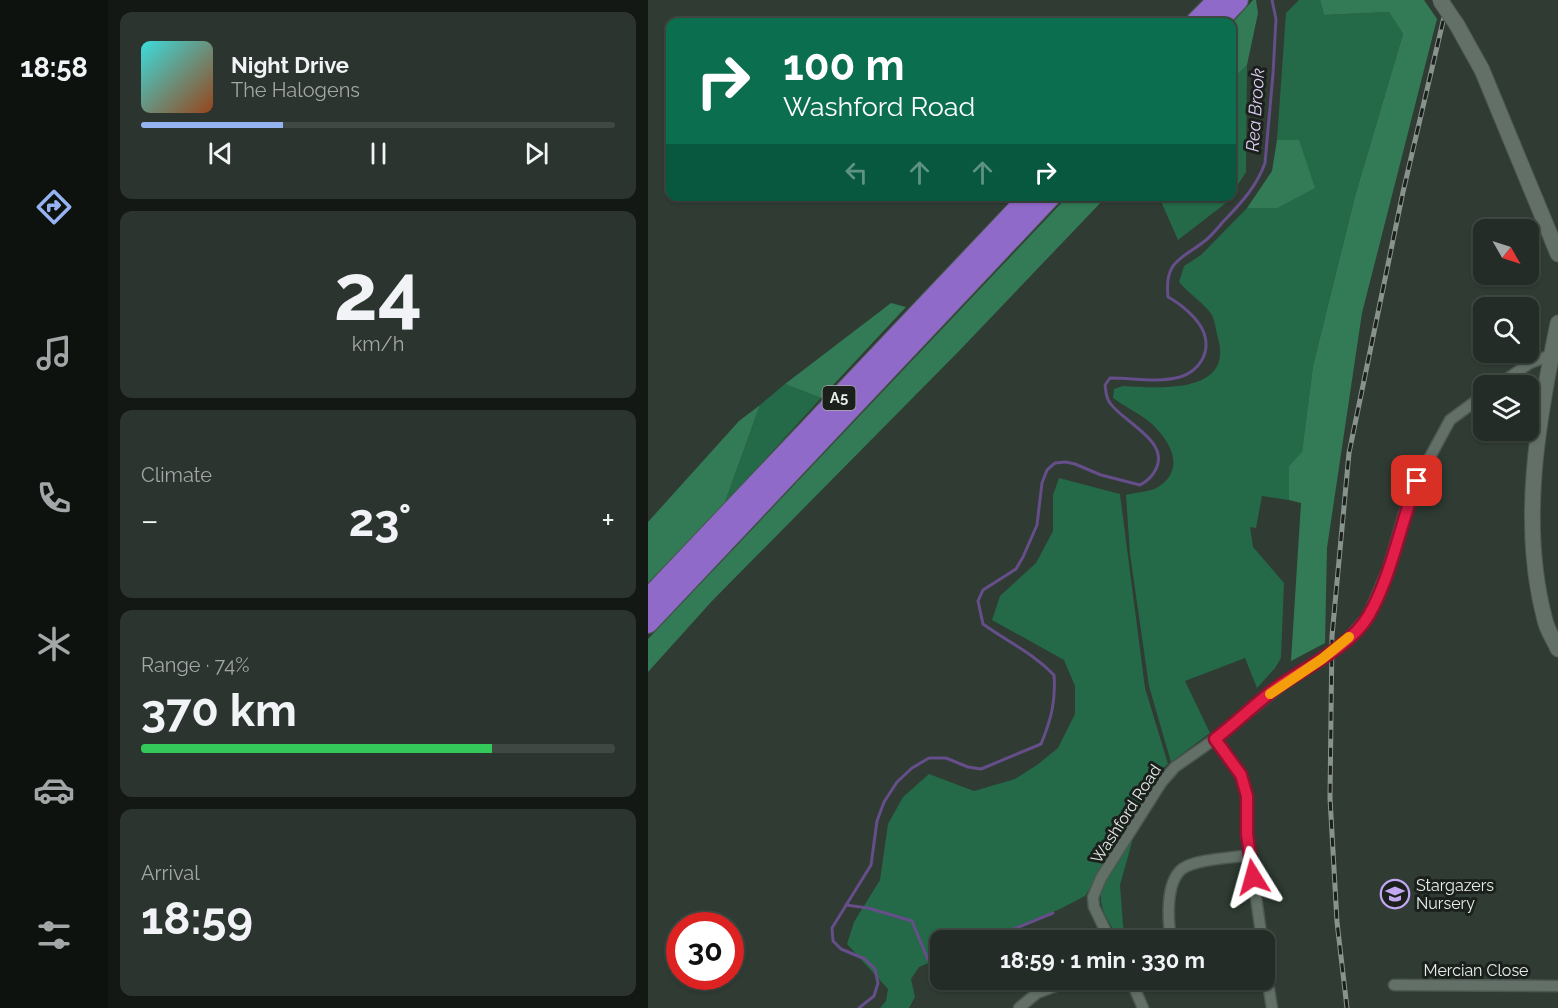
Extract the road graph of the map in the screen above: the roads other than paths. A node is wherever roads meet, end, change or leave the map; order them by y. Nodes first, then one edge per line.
1 (1218, 0) edge
2 (1238, 0) edge
3 (1440, 0) edge
4 (1200, 18) edge
5 (1221, 18) edge
6 (1025, 201) edge
7 (1046, 201) edge
8 (1558, 254) edge
9 (1558, 323) edge
10 (1551, 355) junction
11 (1513, 375) edge
12 (1473, 403) edge
13 (648, 598) edge
14 (648, 623) edge
15 (1558, 649) edge
16 (1215, 739) junction
17 (1250, 855) junction
18 (1105, 930) edge
19 (1170, 930) edge
20 (1261, 930) edge
21 (1394, 985) dead end
22 (1558, 986) edge
23 (1045, 990) edge
24 (1135, 990) edge
25 (1269, 990) edge
26 (1019, 1008) edge
27 (1143, 1008) edge
28 (1272, 1008) edge

1 - 4 highway
2 - 5 highway
3 - 8 street, bridge
6 - 13 highway, A5
7 - 14 highway, A5
9 - 10 street
10 - 11 street
10 - 15 street
12 - 16 street, Washford Road
16 - 17 street
16 - 18 street, Washford Road
17 - 19 street
17 - 20 street
21 - 22 street, Mercian Close
23 - 26 street
24 - 27 street
25 - 28 street

